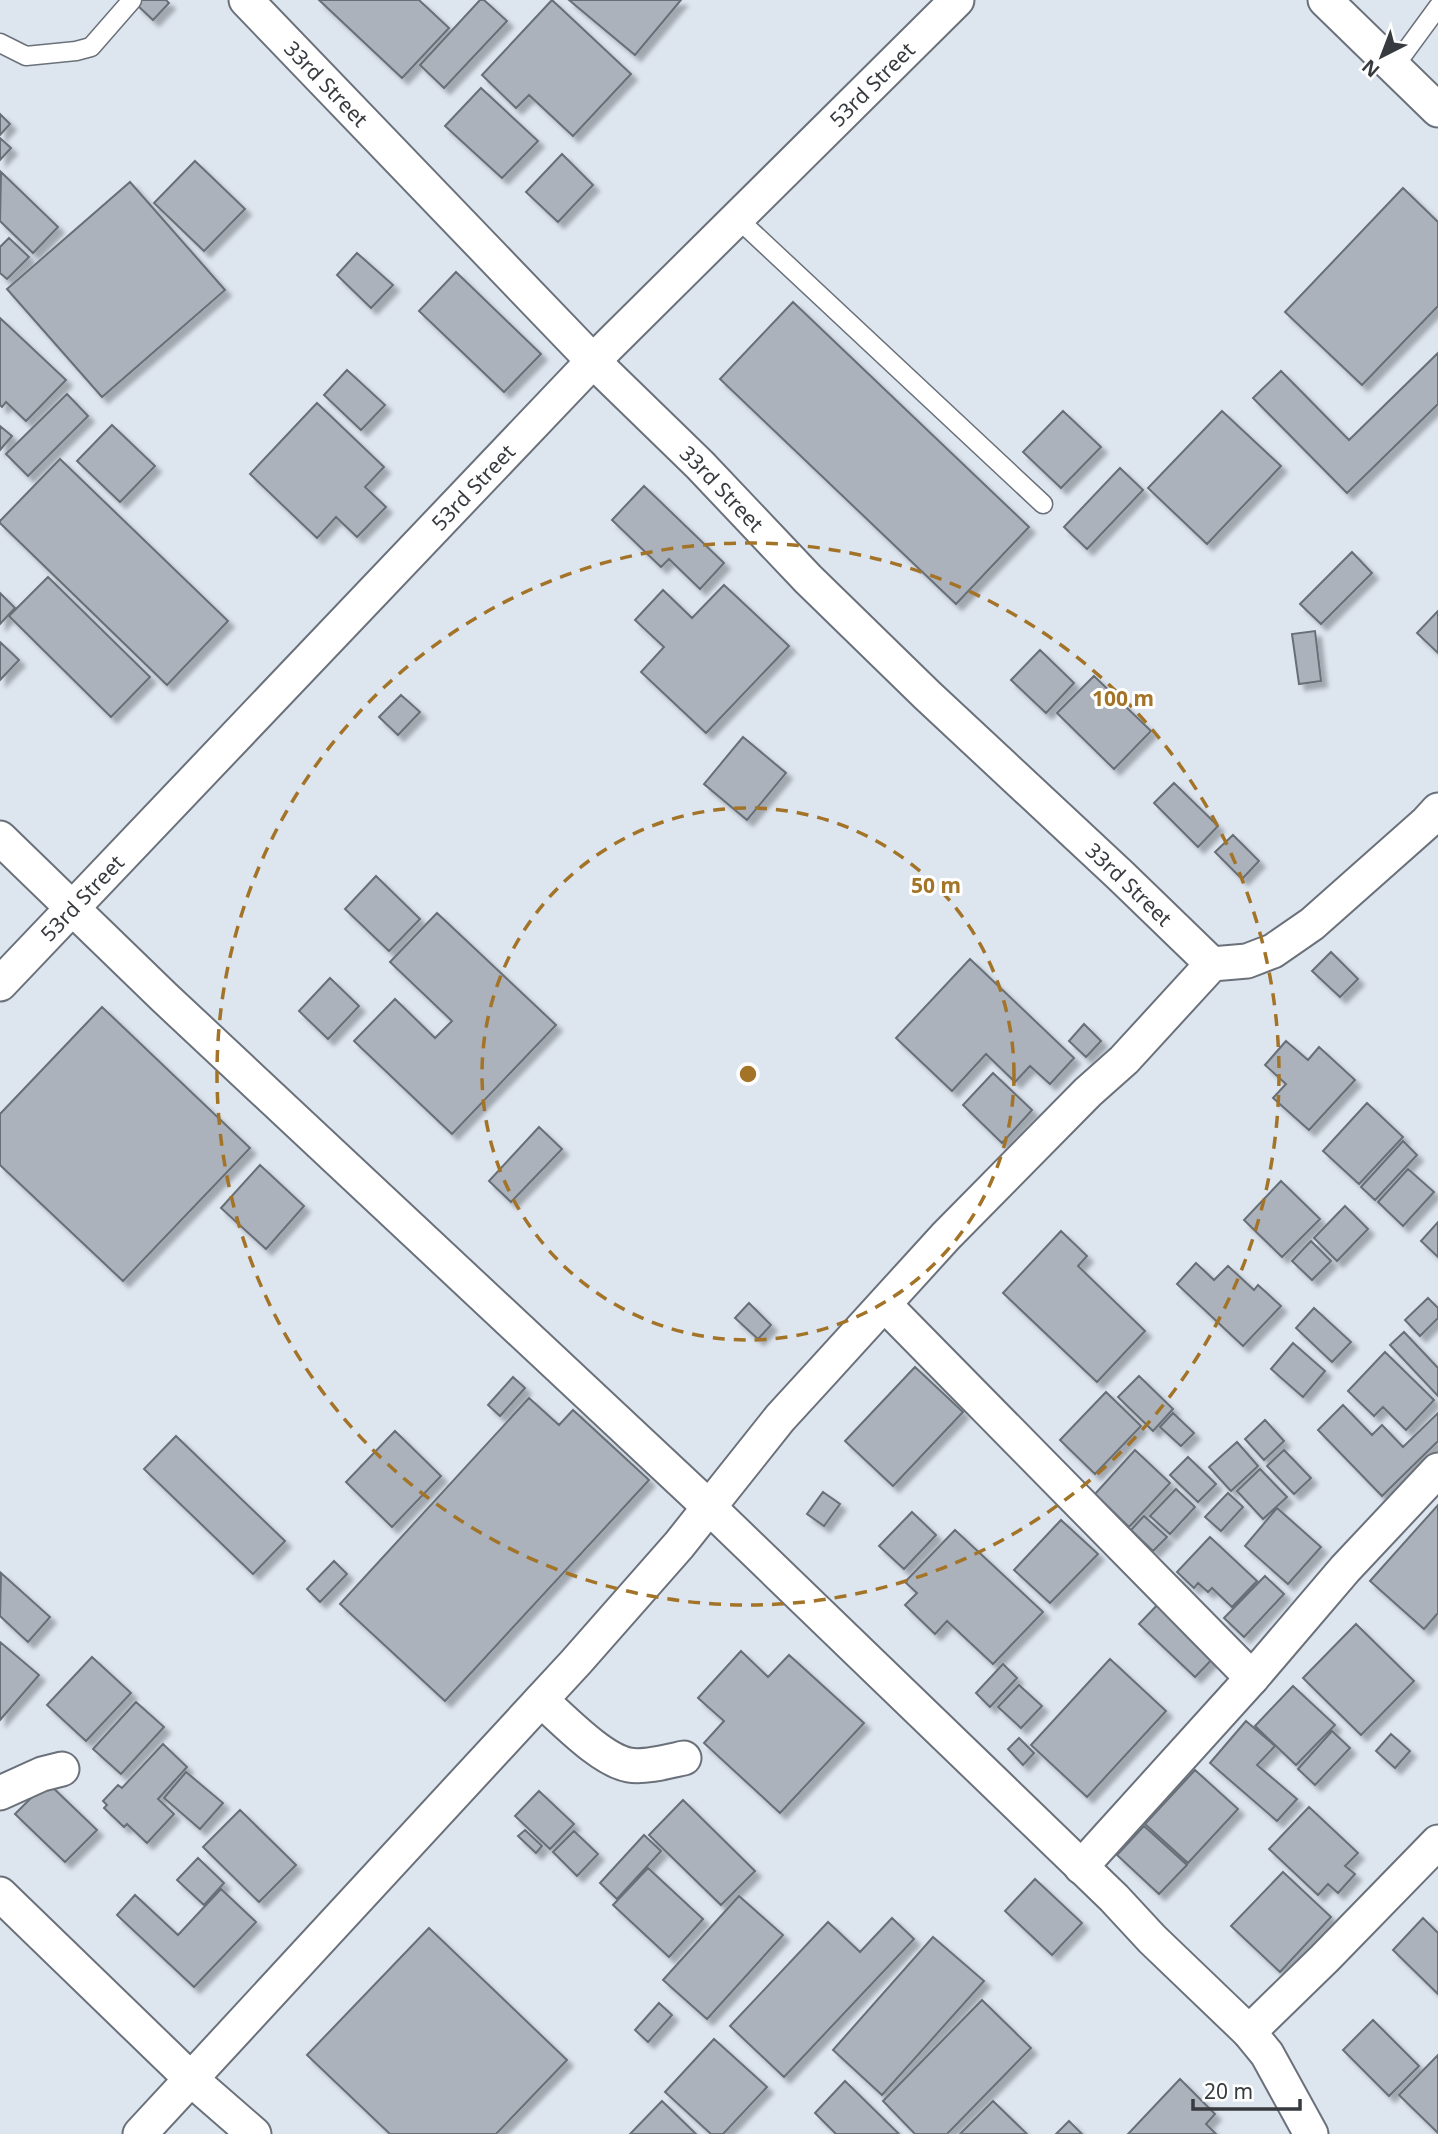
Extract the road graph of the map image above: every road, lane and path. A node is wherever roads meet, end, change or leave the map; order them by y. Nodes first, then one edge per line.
1 (132, 0) edge
2 (246, 0) edge
3 (957, 0) edge
4 (1325, 0) edge
5 (1438, 7) edge
6 (0, 43) edge
7 (1394, 67) junction
8 (1438, 110) edge
9 (737, 218) junction
10 (593, 361) junction
11 (1044, 504) dead end
12 (1438, 810) edge
13 (0, 838) edge
14 (71, 908) junction
15 (1212, 964) junction
16 (0, 984) edge
17 (885, 1305) junction
18 (1438, 1471) edge
19 (710, 1508) junction
20 (1252, 1678) junction
21 (541, 1700) junction
22 (684, 1758) dead end
23 (62, 1769) dead end
24 (0, 1793) edge
25 (1438, 1842) edge
26 (1081, 1867) junction
27 (0, 1894) edge
28 (1249, 2032) junction
29 (192, 2080) junction
30 (141, 2134) edge
31 (254, 2134) edge
32 (1311, 2134) edge

1 - 6 lane
2 - 10 street, 33rd Street
3 - 9 street, 53rd Street
4 - 7 street
5 - 7 lane
7 - 8 street
9 - 10 street, 53rd Street
9 - 11 lane
10 - 14 street, 53rd Street
10 - 15 street, 33rd Street
12 - 15 street
13 - 14 street
14 - 16 street, 53rd Street
14 - 19 street
15 - 17 street
17 - 19 street
17 - 20 street
18 - 20 street
19 - 21 street
19 - 26 street
20 - 26 street
21 - 22 street
21 - 29 street
23 - 24 street
25 - 28 street
26 - 28 street
27 - 29 street
28 - 32 street
29 - 30 street
29 - 31 street

